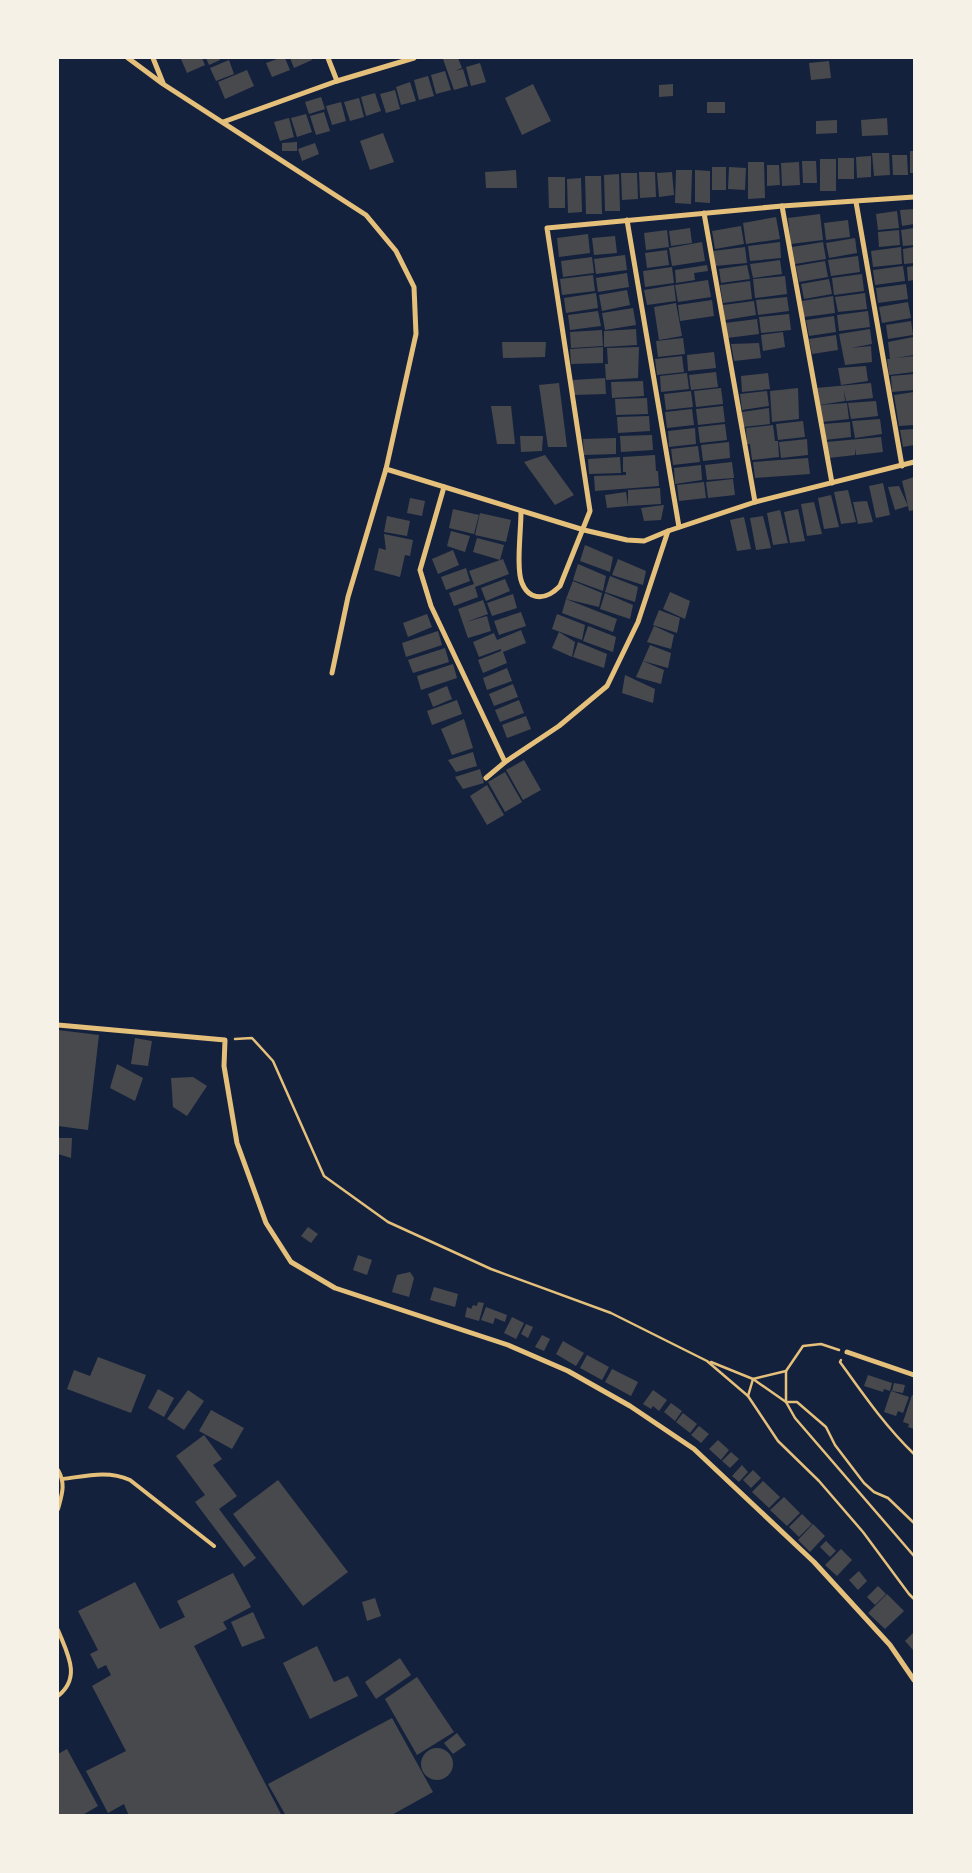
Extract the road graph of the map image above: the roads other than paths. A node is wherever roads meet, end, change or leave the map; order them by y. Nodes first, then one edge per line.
1 (128, 58) edge
2 (154, 58) edge
3 (328, 58) edge
4 (414, 58) edge
5 (337, 81) junction
6 (163, 84) junction
7 (222, 122) junction
8 (914, 198) edge
9 (856, 202) junction
10 (782, 206) junction
11 (704, 213) junction
12 (628, 220) junction
13 (914, 462) edge
14 (902, 466) junction
15 (386, 469) junction
16 (832, 483) junction
17 (444, 487) junction
18 (755, 502) junction
19 (521, 512) junction
20 (679, 527) junction
21 (584, 530) junction
22 (668, 530) junction
23 (332, 673) dead end
24 (505, 762) junction
25 (486, 778) dead end
26 (58, 1025) edge
27 (846, 1352) road end
28 (914, 1375) edge
29 (58, 1470) edge
30 (63, 1479) junction
31 (58, 1508) edge
32 (214, 1546) dead end
33 (58, 1630) edge
34 (914, 1680) edge
35 (58, 1696) edge

1 - 6 street
2 - 6 street
3 - 5 street
4 - 5 street
5 - 7 street
6 - 7 street
7 - 15 street
8 - 9 street
9 - 10 street
9 - 14 street
10 - 11 street
10 - 16 street
11 - 12 street
11 - 18 street
12 - 20 street
12 - 21 street
13 - 14 street
14 - 16 street
15 - 17 street
15 - 23 street
16 - 18 street
17 - 19 street
17 - 24 street
18 - 20 street
19 - 21 street
19 - 21 street
20 - 22 street
21 - 22 street
22 - 24 street
24 - 25 street
26 - 34 street
27 - 28 street
29 - 30 lane
30 - 31 lane
30 - 32 lane
33 - 35 lane

